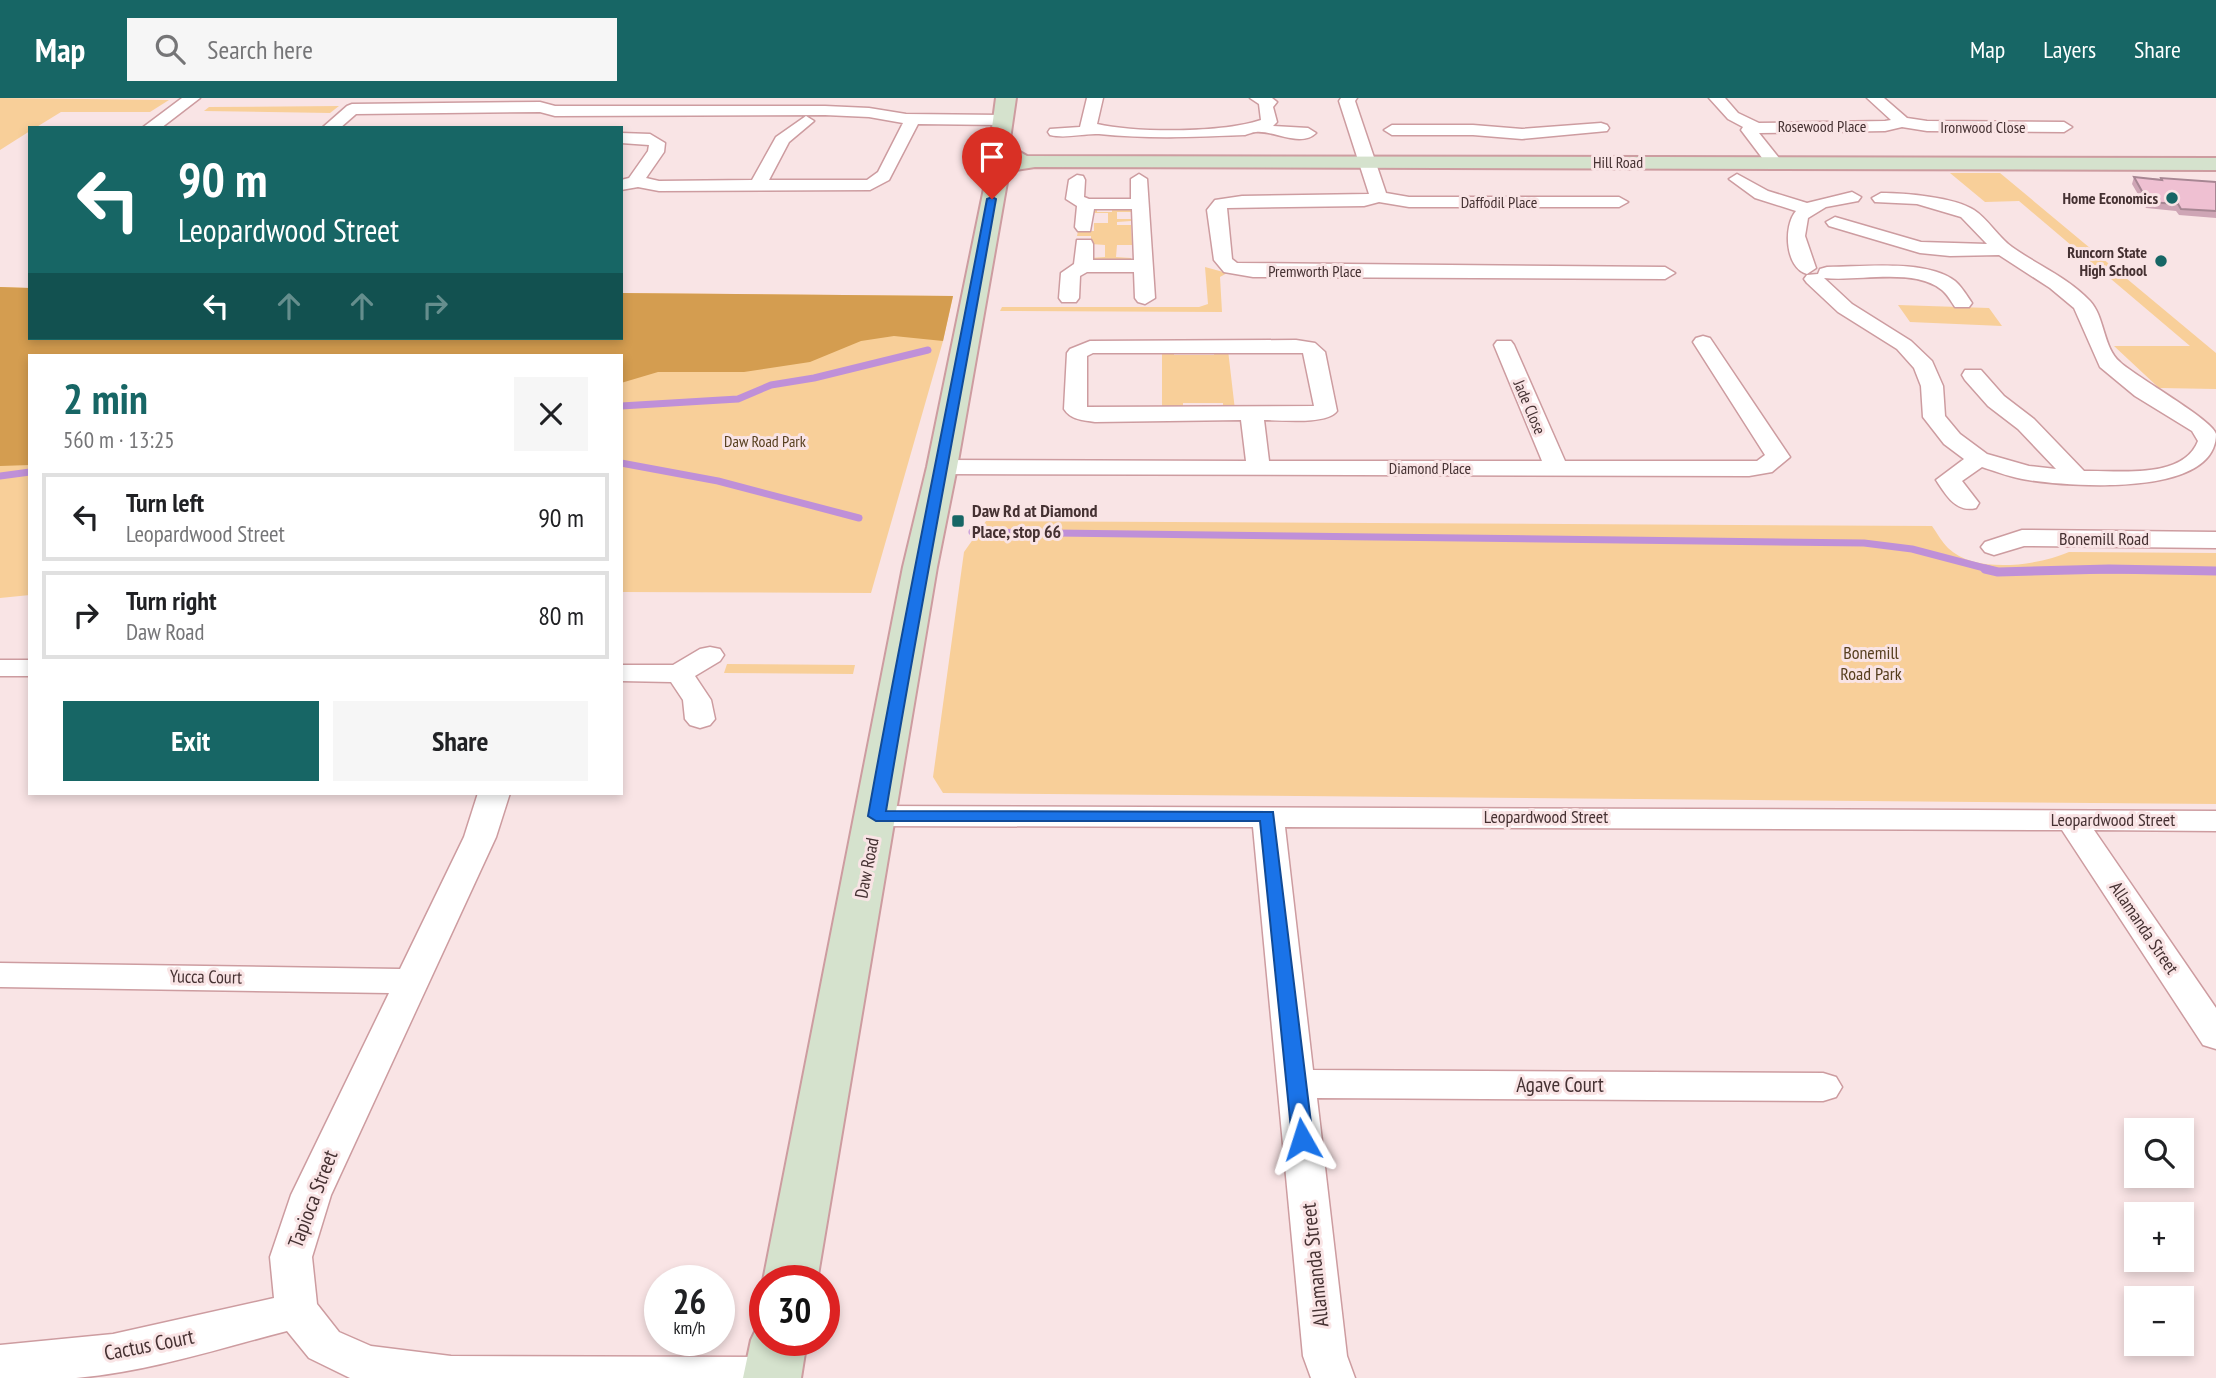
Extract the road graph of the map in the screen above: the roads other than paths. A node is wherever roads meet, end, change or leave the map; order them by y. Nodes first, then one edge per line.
1 (192, 98) edge
2 (365, 98) edge
3 (1006, 98) edge
4 (1095, 98) edge
5 (1258, 98) edge
6 (1349, 98) edge
7 (1717, 98) edge
8 (1875, 98) edge
9 (542, 102) edge
10 (732, 103) edge
11 (899, 105) dead end
12 (352, 109) junction
13 (883, 114) junction
14 (680, 119) dead end
15 (912, 119) junction
16 (1002, 120) junction
17 (806, 121) dead end
18 (1902, 122) junction
19 (153, 126) edge
20 (332, 126) edge
21 (1260, 127) junction
22 (1755, 127) junction
23 (2064, 127) dead end
24 (1093, 129) junction
25 (1392, 130) dead end
26 (1056, 132) dead end
27 (1308, 132) dead end
28 (1621, 133) dead end
29 (623, 138) edge
30 (650, 139) junction
31 (1007, 160) junction
32 (1367, 161) junction
33 (1775, 163) junction
34 (2216, 164) edge
35 (1737, 178) dead end
36 (1139, 179) dead end
37 (1077, 180) dead end
38 (630, 183) edge
39 (757, 186) junction
40 (1379, 197) junction
41 (1852, 197) dead end
42 (1881, 198) dead end
43 (1619, 202) dead end
44 (1086, 204) junction
45 (1139, 204) junction
46 (1807, 208) junction
47 (1834, 223) dead end
48 (2003, 249) junction
49 (1083, 266) junction
50 (1143, 266) junction
51 (1665, 273) dead end
52 (1816, 274) junction
53 (1145, 298) dead end
54 (1069, 299) dead end
55 (1962, 303) dead end
56 (1703, 342) dead end
57 (1504, 345) dead end
58 (1973, 375) dead end
59 (1252, 415) junction
60 (1979, 459) junction
61 (942, 467) junction
62 (1258, 467) junction
63 (1556, 468) junction
64 (2078, 478) junction
65 (1967, 503) dead end
66 (2216, 540) edge
67 (1994, 547) dead end
68 (710, 655) dead end
69 (0, 668) edge
70 (28, 668) edge
71 (623, 673) edge
72 (679, 674) junction
73 (700, 719) dead end
74 (493, 795) edge
75 (876, 816) junction
76 (1268, 816) junction
77 (2071, 820) junction
78 (2216, 821) edge
79 (0, 975) edge
80 (411, 981) junction
81 (2216, 1036) edge
82 (1296, 1084) junction
83 (1823, 1087) dead end
84 (793, 1265) edge
85 (296, 1310) junction
86 (0, 1364) edge
87 (774, 1365) edge
88 (1333, 1378) edge

1 - 19 street
2 - 12 street
3 - 16 street, Daw Road
4 - 24 street
5 - 21 street
6 - 32 street
7 - 22 street
8 - 18 street, Rosewood Place
9 - 10 street
9 - 12 street
10 - 13 street
11 - 13 street
12 - 20 street
13 - 15 street
14 - 30 street
15 - 16 street
15 - 39 street
16 - 31 street, Daw Road
17 - 39 street
18 - 22 street, Rosewood Place
18 - 23 street, Ironwood Close
21 - 24 street
21 - 27 street
22 - 33 street, Rosewood Place
24 - 26 street
25 - 28 street
29 - 30 street
30 - 38 street
31 - 32 street, Hill Road
31 - 61 street, Daw Road
32 - 33 street, Hill Road
32 - 40 street
33 - 34 street, Hill Road
35 - 46 street
36 - 45 street
37 - 44 street
38 - 39 street
40 - 43 street, Daffodil Place
40 - 51 street, Premworth Place
41 - 46 street
42 - 48 street
44 - 45 street
44 - 49 street
45 - 50 street
46 - 52 street
47 - 48 street
48 - 64 street
49 - 50 street
49 - 54 street
50 - 53 street
52 - 55 street
52 - 60 street
56 - 63 street, Diamond Place
57 - 63 street, Jade Close
58 - 64 street
59 - 59 street
59 - 62 street
60 - 64 street
60 - 65 street
61 - 62 street, Diamond Place
61 - 75 street, Daw Road
62 - 63 street, Diamond Place
66 - 67 street, Bonemill Road
68 - 72 street
69 - 70 street
71 - 72 street
72 - 73 street
74 - 80 street, Tapioca Street
75 - 76 street, Leopardwood Street
75 - 84 street, Daw Road
76 - 77 street, Leopardwood Street
76 - 82 street, Allamanda Street
77 - 78 street, Leopardwood Street
77 - 81 street, Allamanda Street
79 - 80 street, Yucca Court
80 - 85 street, Tapioca Street
82 - 83 street, Agave Court
82 - 88 street, Allamanda Street
85 - 86 street, Cactus Court
85 - 87 street

